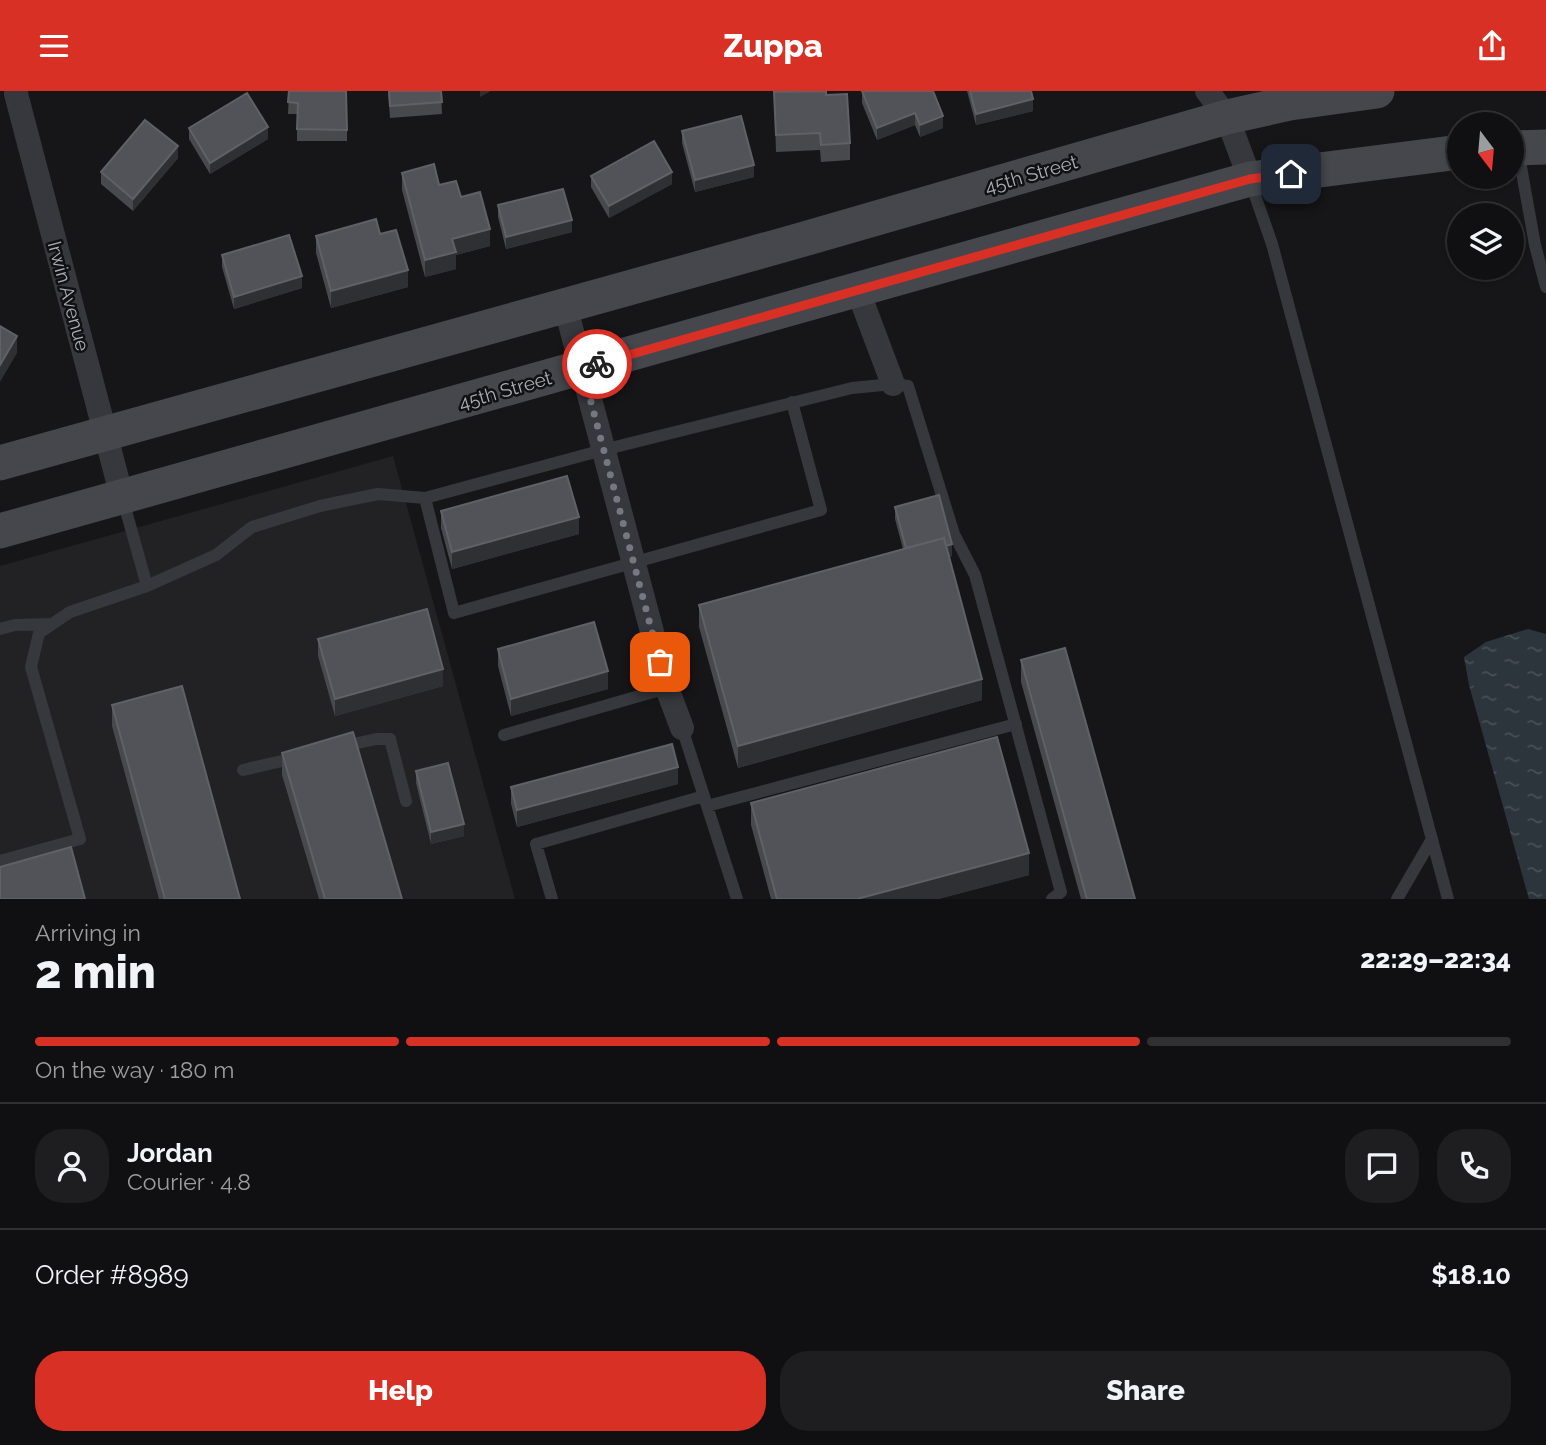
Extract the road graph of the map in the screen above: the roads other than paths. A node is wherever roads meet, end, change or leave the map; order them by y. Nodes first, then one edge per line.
1 (1377, 91) edge
2 (15, 95) edge
3 (1222, 100) edge
4 (1525, 147) edge
5 (1447, 153) edge
6 (1250, 179) junction
7 (1546, 287) edge
8 (858, 291) junction
9 (565, 305) junction
10 (582, 368) junction
11 (893, 384) junction
12 (792, 402) junction
13 (105, 433) junction
14 (603, 450) junction
15 (0, 463) edge
16 (122, 497) junction
17 (425, 498) junction
18 (0, 531) edge
19 (633, 561) junction
20 (147, 586) junction
21 (53, 624) junction
22 (0, 629) edge
23 (667, 688) junction
24 (1016, 724) junction
25 (682, 728) joint
26 (504, 735) dead end
27 (330, 749) edge
28 (306, 755) edge
29 (243, 771) dead end
30 (406, 801) dead end
31 (706, 801) junction
32 (1432, 839) junction
33 (0, 860) edge
34 (552, 899) edge
35 (737, 899) edge
36 (1052, 899) edge
37 (1397, 899) edge
38 (1448, 899) edge

1 - 3 main road, 45th Street
2 - 13 street, Irwin Avenue
3 - 6 street
3 - 9 main road, 45th Street
4 - 7 lane
5 - 6 main road, 45th Street
6 - 8 main road, 45th Street
6 - 32 lane
8 - 10 main road, 45th Street
8 - 11 street
9 - 10 street
9 - 13 main road, 45th Street
10 - 14 street
10 - 16 main road, 45th Street
11 - 12 lane
11 - 24 lane
12 - 14 lane
12 - 19 lane
13 - 15 main road, 45th Street
13 - 16 street, Irwin Avenue
14 - 17 lane
14 - 19 street
16 - 18 main road, 45th Street
16 - 20 lane
17 - 19 lane
17 - 20 lane
19 - 23 street
20 - 21 lane
21 - 22 lane
21 - 33 lane
23 - 25 street
23 - 26 lane
24 - 31 lane
24 - 36 lane
25 - 31 lane
27 - 30 lane
28 - 29 lane
31 - 34 lane
31 - 35 lane
32 - 37 lane
32 - 38 lane

